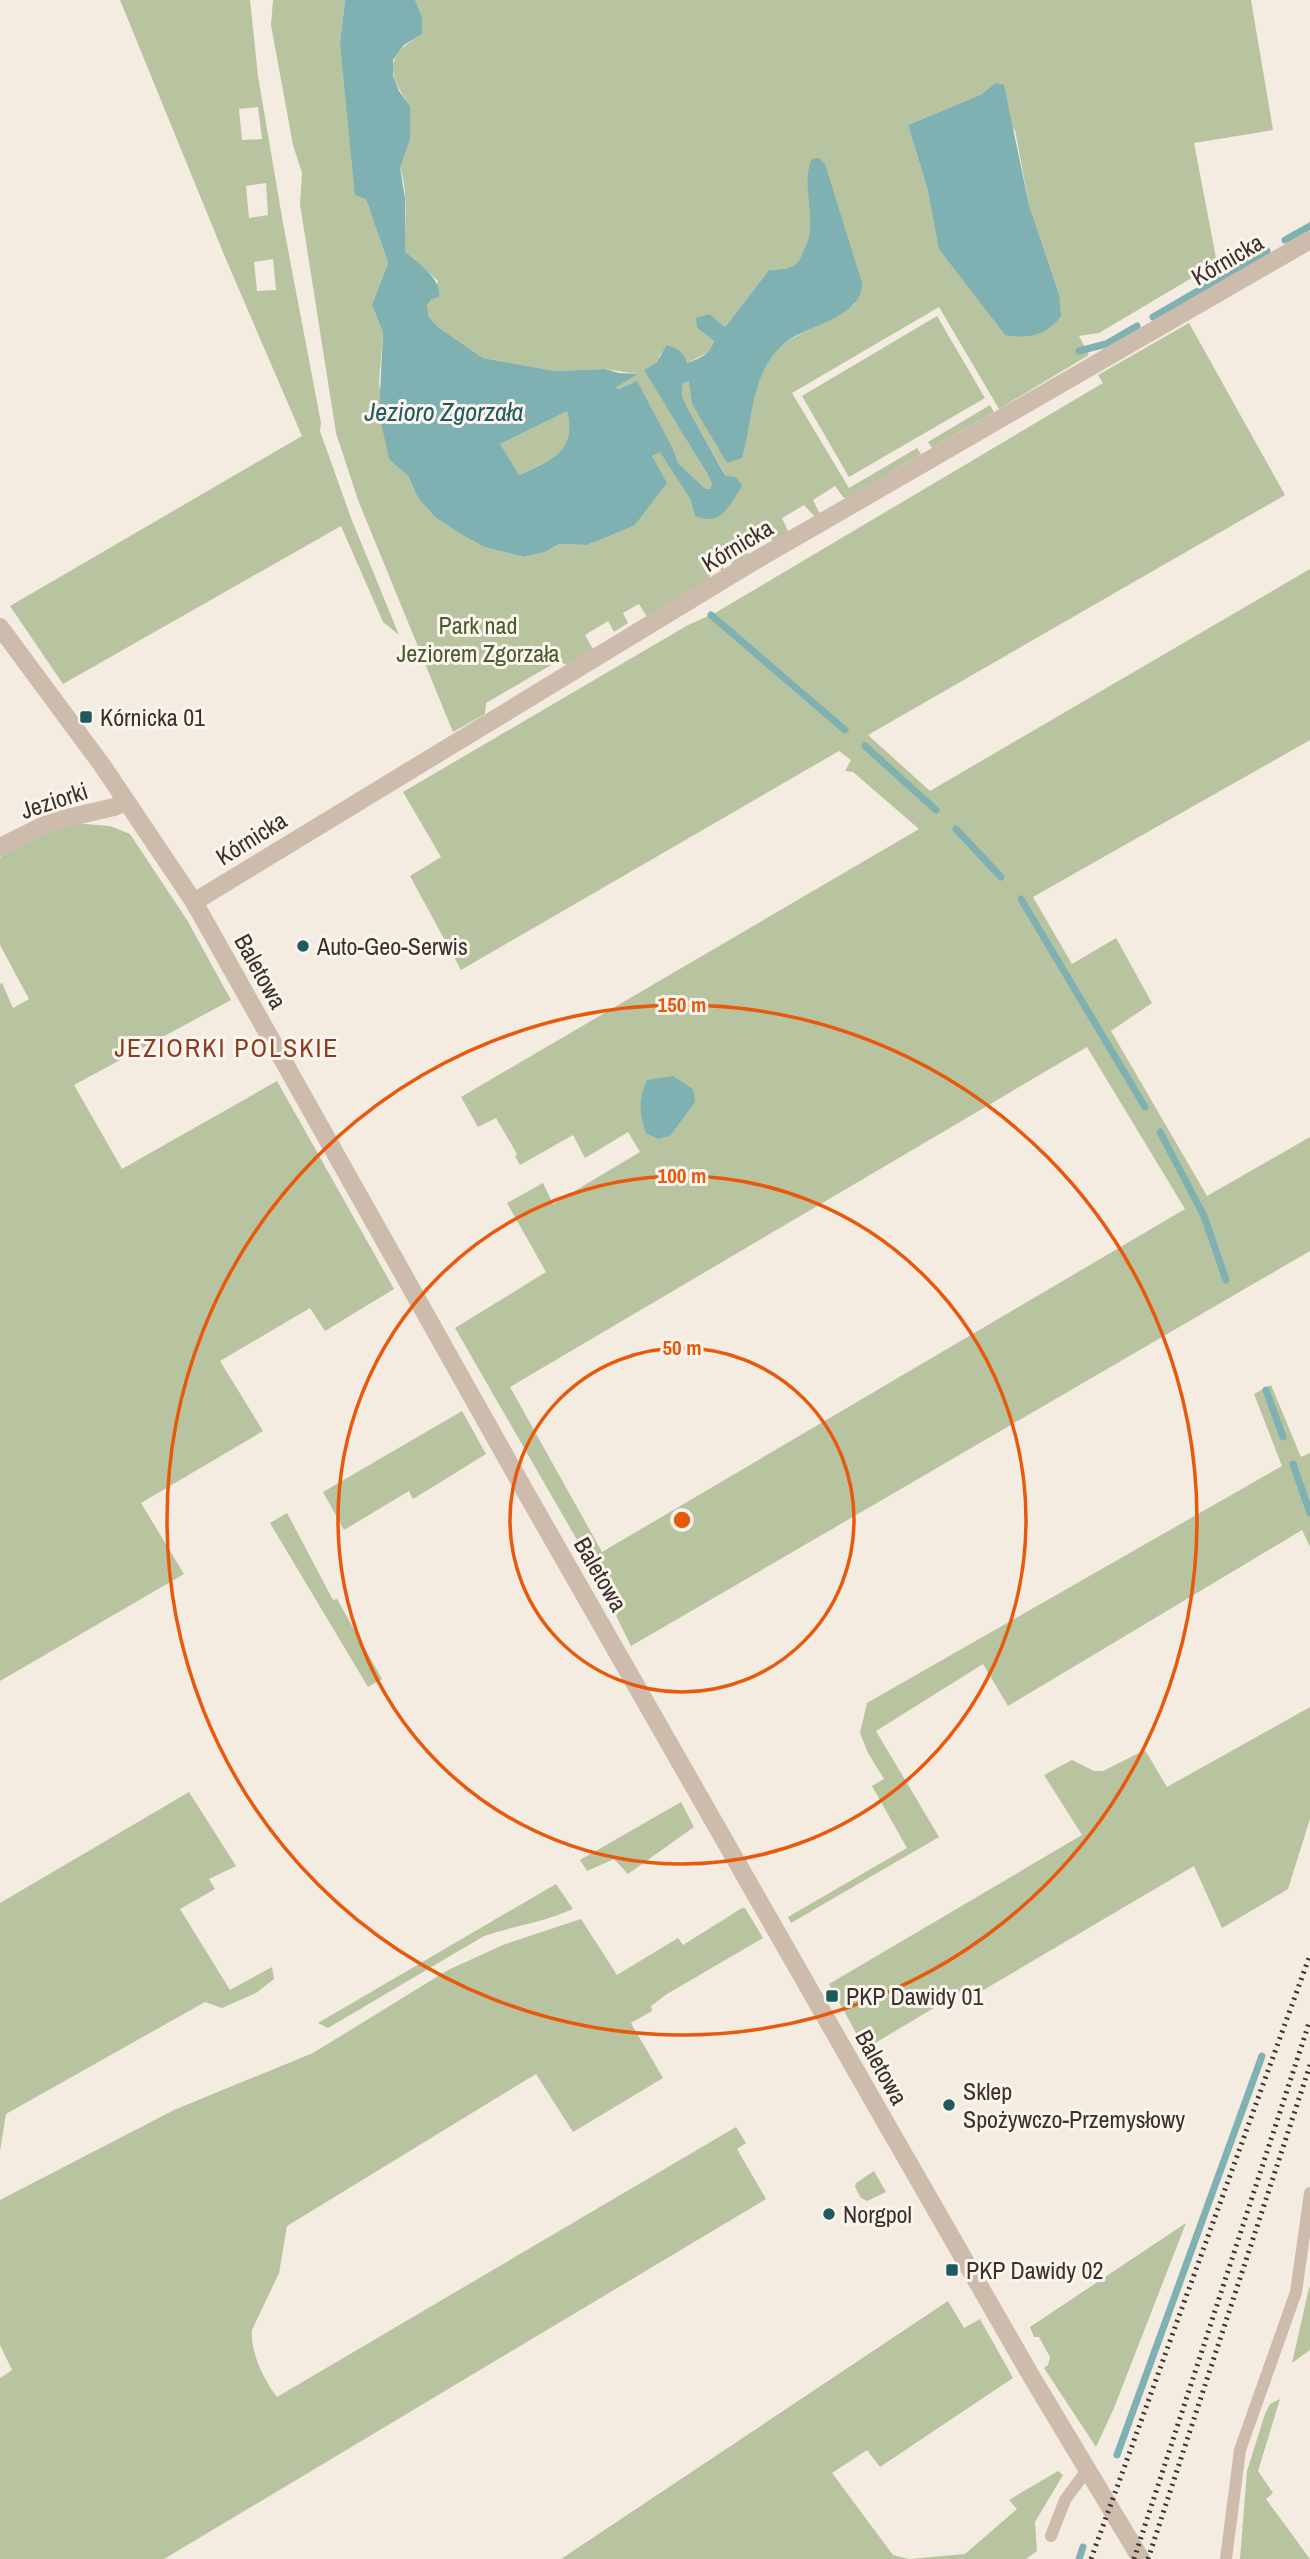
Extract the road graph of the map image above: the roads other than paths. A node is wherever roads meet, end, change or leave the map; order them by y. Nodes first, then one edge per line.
1 (1310, 240) edge
2 (0, 627) edge
3 (125, 802) junction
4 (0, 847) edge
5 (194, 902) junction
6 (1310, 2193) edge
7 (1087, 2470) junction
8 (1051, 2536) dead end
9 (1141, 2559) edge
10 (1226, 2559) edge

1 - 5 street, Kórnicka
2 - 3 street, Baletowa
3 - 4 street, Jeziorki
3 - 5 street, Baletowa
5 - 7 street, Baletowa
6 - 10 lane
7 - 8 lane
7 - 9 street, Baletowa

